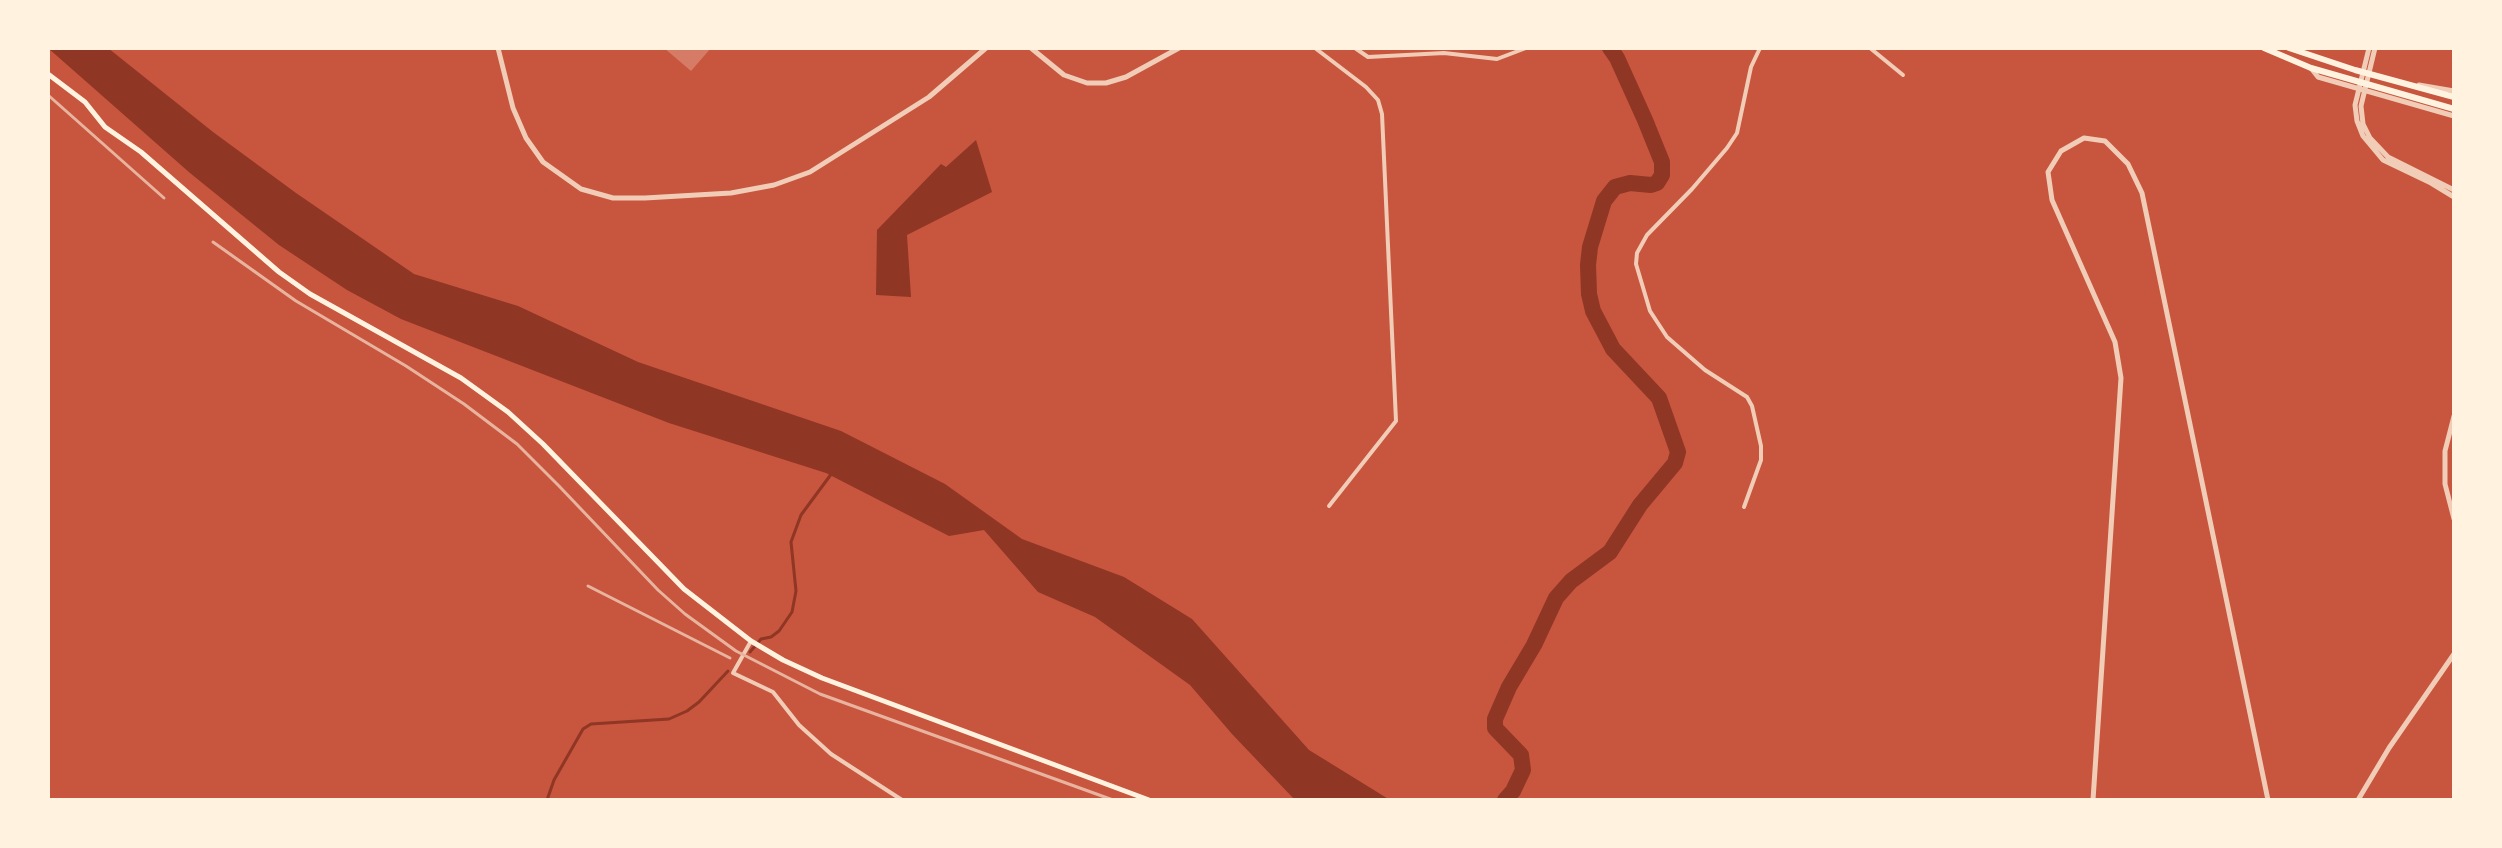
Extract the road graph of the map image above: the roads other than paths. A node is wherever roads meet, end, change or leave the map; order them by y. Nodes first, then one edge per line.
1 (498, 48) edge
2 (986, 48) edge
3 (1031, 48) edge
4 (1179, 48) edge
5 (1315, 48) edge
6 (1355, 48) edge
7 (1526, 48) edge
8 (1760, 48) edge
9 (1870, 48) edge
10 (2264, 48) edge
11 (2289, 48) edge
12 (2372, 48) edge
13 (2311, 68) junction
14 (48, 74) edge
15 (1903, 75) dead end
16 (2454, 94) edge
17 (2358, 106) junction
18 (2454, 109) edge
19 (2454, 116) edge
20 (2454, 190) edge
21 (2454, 197) edge
22 (2454, 416) edge
23 (1329, 506) dead end
24 (1744, 507) dead end
25 (2454, 519) edge
26 (751, 641) junction
27 (2454, 654) edge
28 (902, 800) edge
29 (1149, 800) edge
30 (2093, 800) edge
31 (2268, 800) edge
32 (2358, 800) edge

1 - 2 street
3 - 4 street
5 - 23 street
6 - 7 street
8 - 24 street
9 - 15 street
10 - 13 highway
11 - 16 highway
12 - 17 street
13 - 18 highway
13 - 19 street
14 - 26 main road
17 - 20 street
17 - 21 street
22 - 25 street
26 - 28 street
26 - 29 main road
27 - 32 street
30 - 31 street

